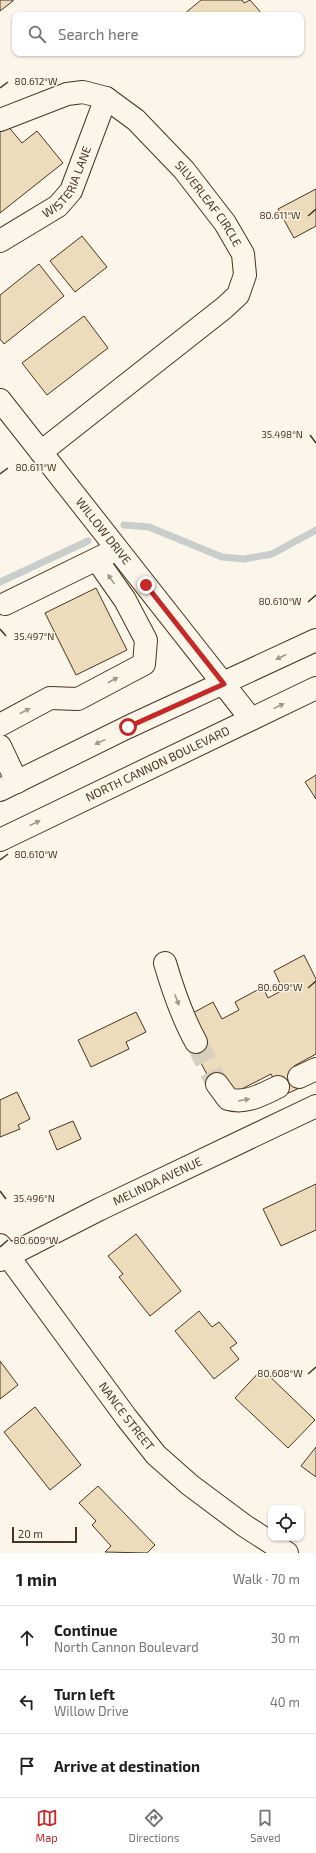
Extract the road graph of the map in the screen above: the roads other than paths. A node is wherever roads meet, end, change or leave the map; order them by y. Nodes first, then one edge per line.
1 (106, 98) junction
2 (0, 120) edge
3 (0, 241) edge
4 (0, 400) edge
5 (41, 452) junction
6 (117, 549) junction
7 (97, 560) junction
8 (5, 604) dead end
9 (316, 640) edge
10 (224, 684) junction
11 (316, 688) edge
12 (251, 720) junction
13 (0, 725) edge
14 (0, 746) edge
15 (9, 786) edge
16 (0, 840) edge
17 (165, 963) dead end
18 (196, 1042) tunnel mouth
19 (217, 1084) tunnel mouth
20 (278, 1087) dead end
21 (316, 1106) edge
22 (3, 1254) edge
23 (287, 1553) edge

1 - 2 street, SILVERLEAF CIRCLE
1 - 3 street, WISTERIA LANE
1 - 5 street, SILVERLEAF CIRCLE
4 - 5 street, WILLOW DRIVE
5 - 6 street, WILLOW DRIVE
6 - 7 street
6 - 10 street, WILLOW DRIVE
7 - 8 street
13 -> 7 street
9 -> 10 street
10 - 12 street, WILLOW DRIVE
10 -> 15 street
12 -> 11 street, NORTH CANNON BOULEVARD
16 -> 12 street, NORTH CANNON BOULEVARD
14 - 15 street
17 -> 18 street
19 -> 20 street
21 - 22 street, MELINDA AVENUE
22 - 23 street, NANCE STREET

